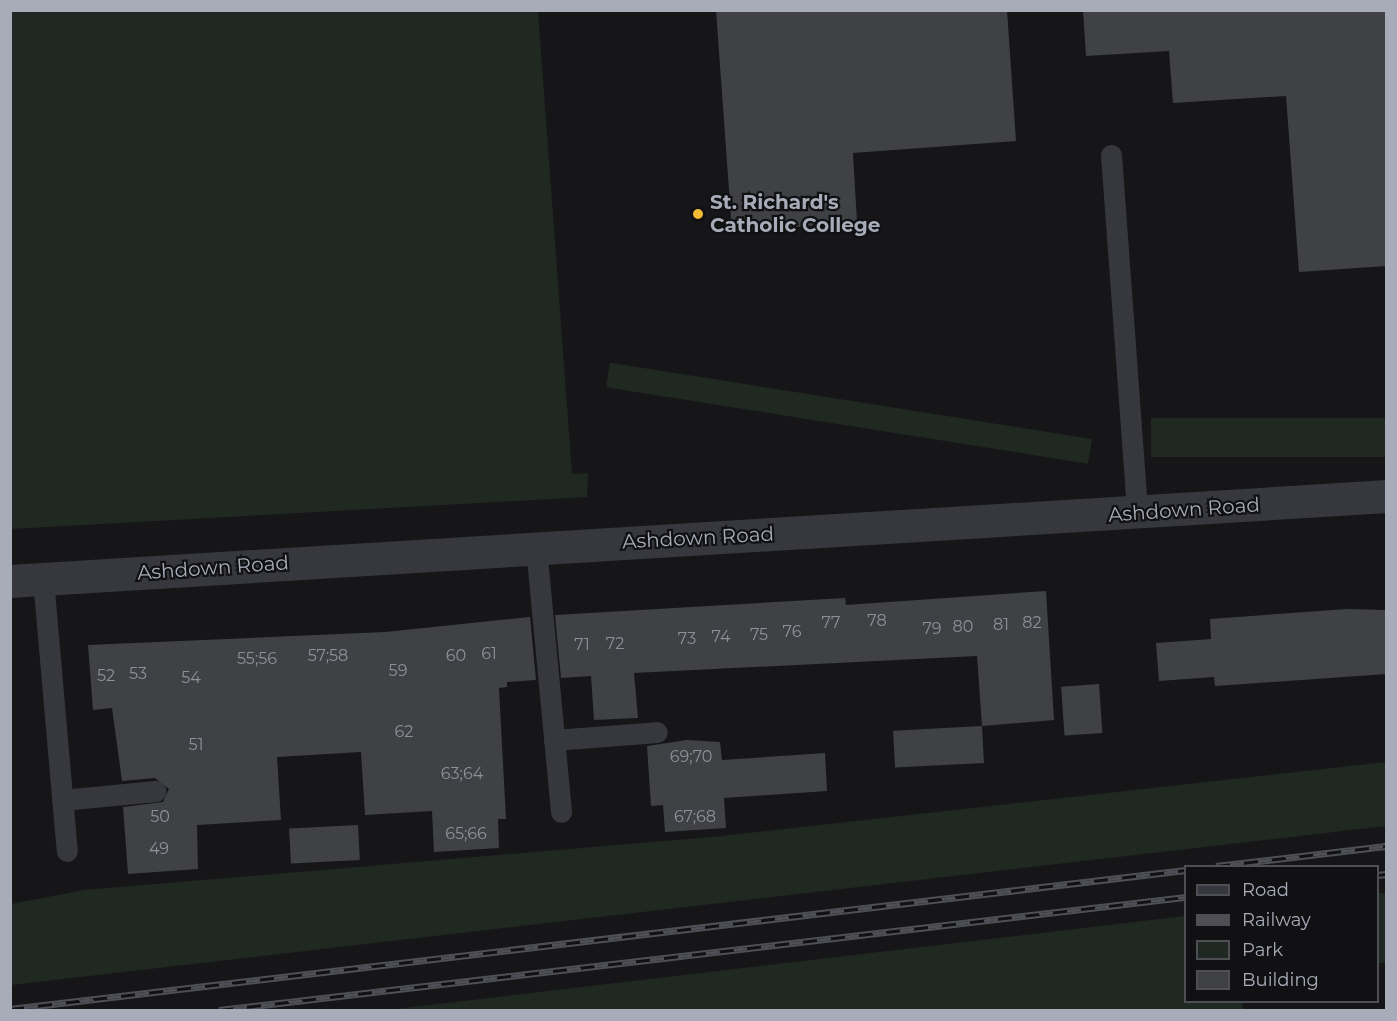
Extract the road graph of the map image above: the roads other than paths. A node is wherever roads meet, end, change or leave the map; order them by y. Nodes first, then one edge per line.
1 (1111, 155) dead end
2 (1386, 496) edge
3 (1137, 513) junction
4 (536, 548) junction
5 (43, 579) junction
6 (10, 581) edge
7 (657, 732) dead end
8 (554, 740) junction
9 (156, 791) dead end
10 (62, 800) junction
11 (561, 812) dead end
12 (67, 851) dead end

1 - 3 lane
2 - 3 street, Ashdown Road
3 - 4 street, Ashdown Road
4 - 5 street, Ashdown Road
4 - 8 lane
5 - 6 street, Ashdown Road
5 - 10 lane
7 - 8 lane
8 - 11 lane
9 - 10 lane
10 - 12 lane

